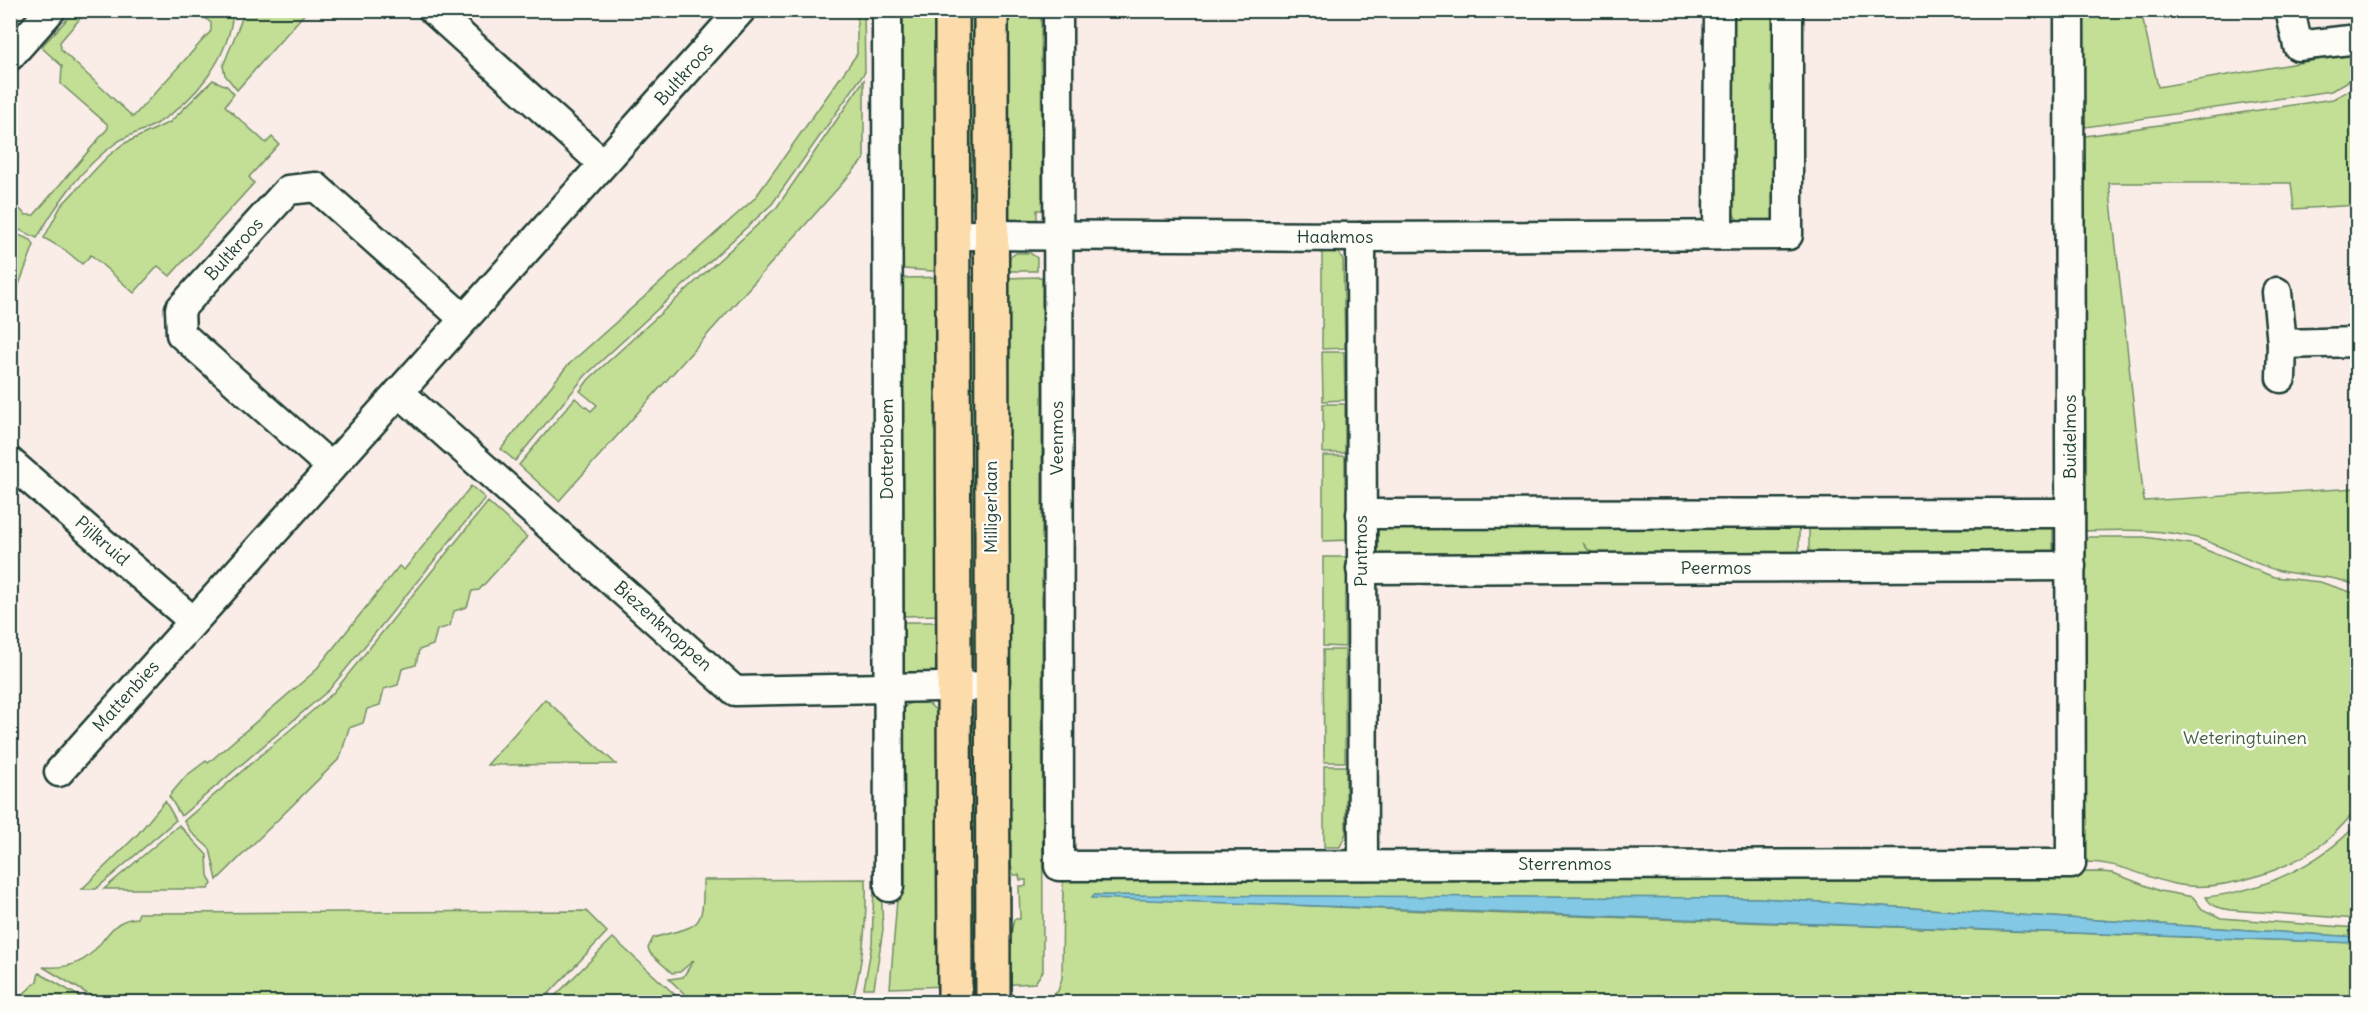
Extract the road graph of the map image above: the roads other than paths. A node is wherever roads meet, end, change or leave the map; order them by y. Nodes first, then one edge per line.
1 (51, 10) edge
2 (433, 10) edge
3 (741, 10) edge
4 (887, 10) edge
5 (952, 10) edge
6 (991, 10) edge
7 (1058, 10) edge
8 (1719, 10) edge
9 (1788, 10) edge
10 (2069, 10) edge
11 (2290, 10) edge
12 (2358, 39) edge
13 (10, 56) edge
14 (602, 163) junction
15 (953, 235) junction
16 (991, 236) junction
17 (1718, 236) junction
18 (1057, 237) junction
19 (1361, 237) junction
20 (2277, 292) dead end
21 (464, 319) junction
22 (2358, 342) edge
23 (2282, 344) junction
24 (2281, 378) dead end
25 (399, 392) junction
26 (10, 462) edge
27 (331, 467) junction
28 (2070, 513) junction
29 (1361, 514) junction
30 (2071, 566) junction
31 (1361, 569) junction
32 (194, 621) junction
33 (991, 687) junction
34 (954, 688) junction
35 (889, 690) junction
36 (59, 772) dead end
37 (1363, 864) junction
38 (2071, 864) joint
39 (1059, 866) joint
40 (889, 887) dead end
41 (955, 1002) edge
42 (993, 1002) edge

1 - 13 street
2 - 14 street
3 - 14 street, Bultkroos
4 - 35 street, Dotterbloem
5 - 15 main road, Milligerlaan
6 - 16 main road, Milligerlaan
7 - 18 street, Veenmos
8 - 17 street
9 - 17 street, Haakmos
10 - 28 street, Buidelmos
11 - 12 street
14 - 21 street, Bultkroos
15 - 16 street, Haakmos
15 - 34 main road, Milligerlaan
16 - 18 street, Haakmos
16 - 33 main road, Milligerlaan
17 - 19 street, Haakmos
18 - 19 street, Haakmos
18 - 39 street, Veenmos
19 - 29 street, Puntmos
20 - 23 street
21 - 25 street, Bultkroos
21 - 27 street, Bultkroos
22 - 23 street
23 - 24 street
25 - 27 street, Bultkroos
25 - 35 street, Biezenknoppen
26 - 32 street, Pijlkruid
27 - 32 street, Bultkroos
28 - 29 street
28 - 30 street, Buidelmos
29 - 31 street, Puntmos
30 - 31 street, Peermos
30 - 38 street, Buidelmos
31 - 37 street, Puntmos
32 - 36 street, Mattenbies
33 - 34 street, Biezenknoppen
33 - 42 main road, Milligerlaan
34 - 35 street, Biezenknoppen
34 - 41 main road, Milligerlaan
35 - 40 street, Dotterbloem
37 - 38 street, Sterrenmos
37 - 39 street, Sterrenmos

